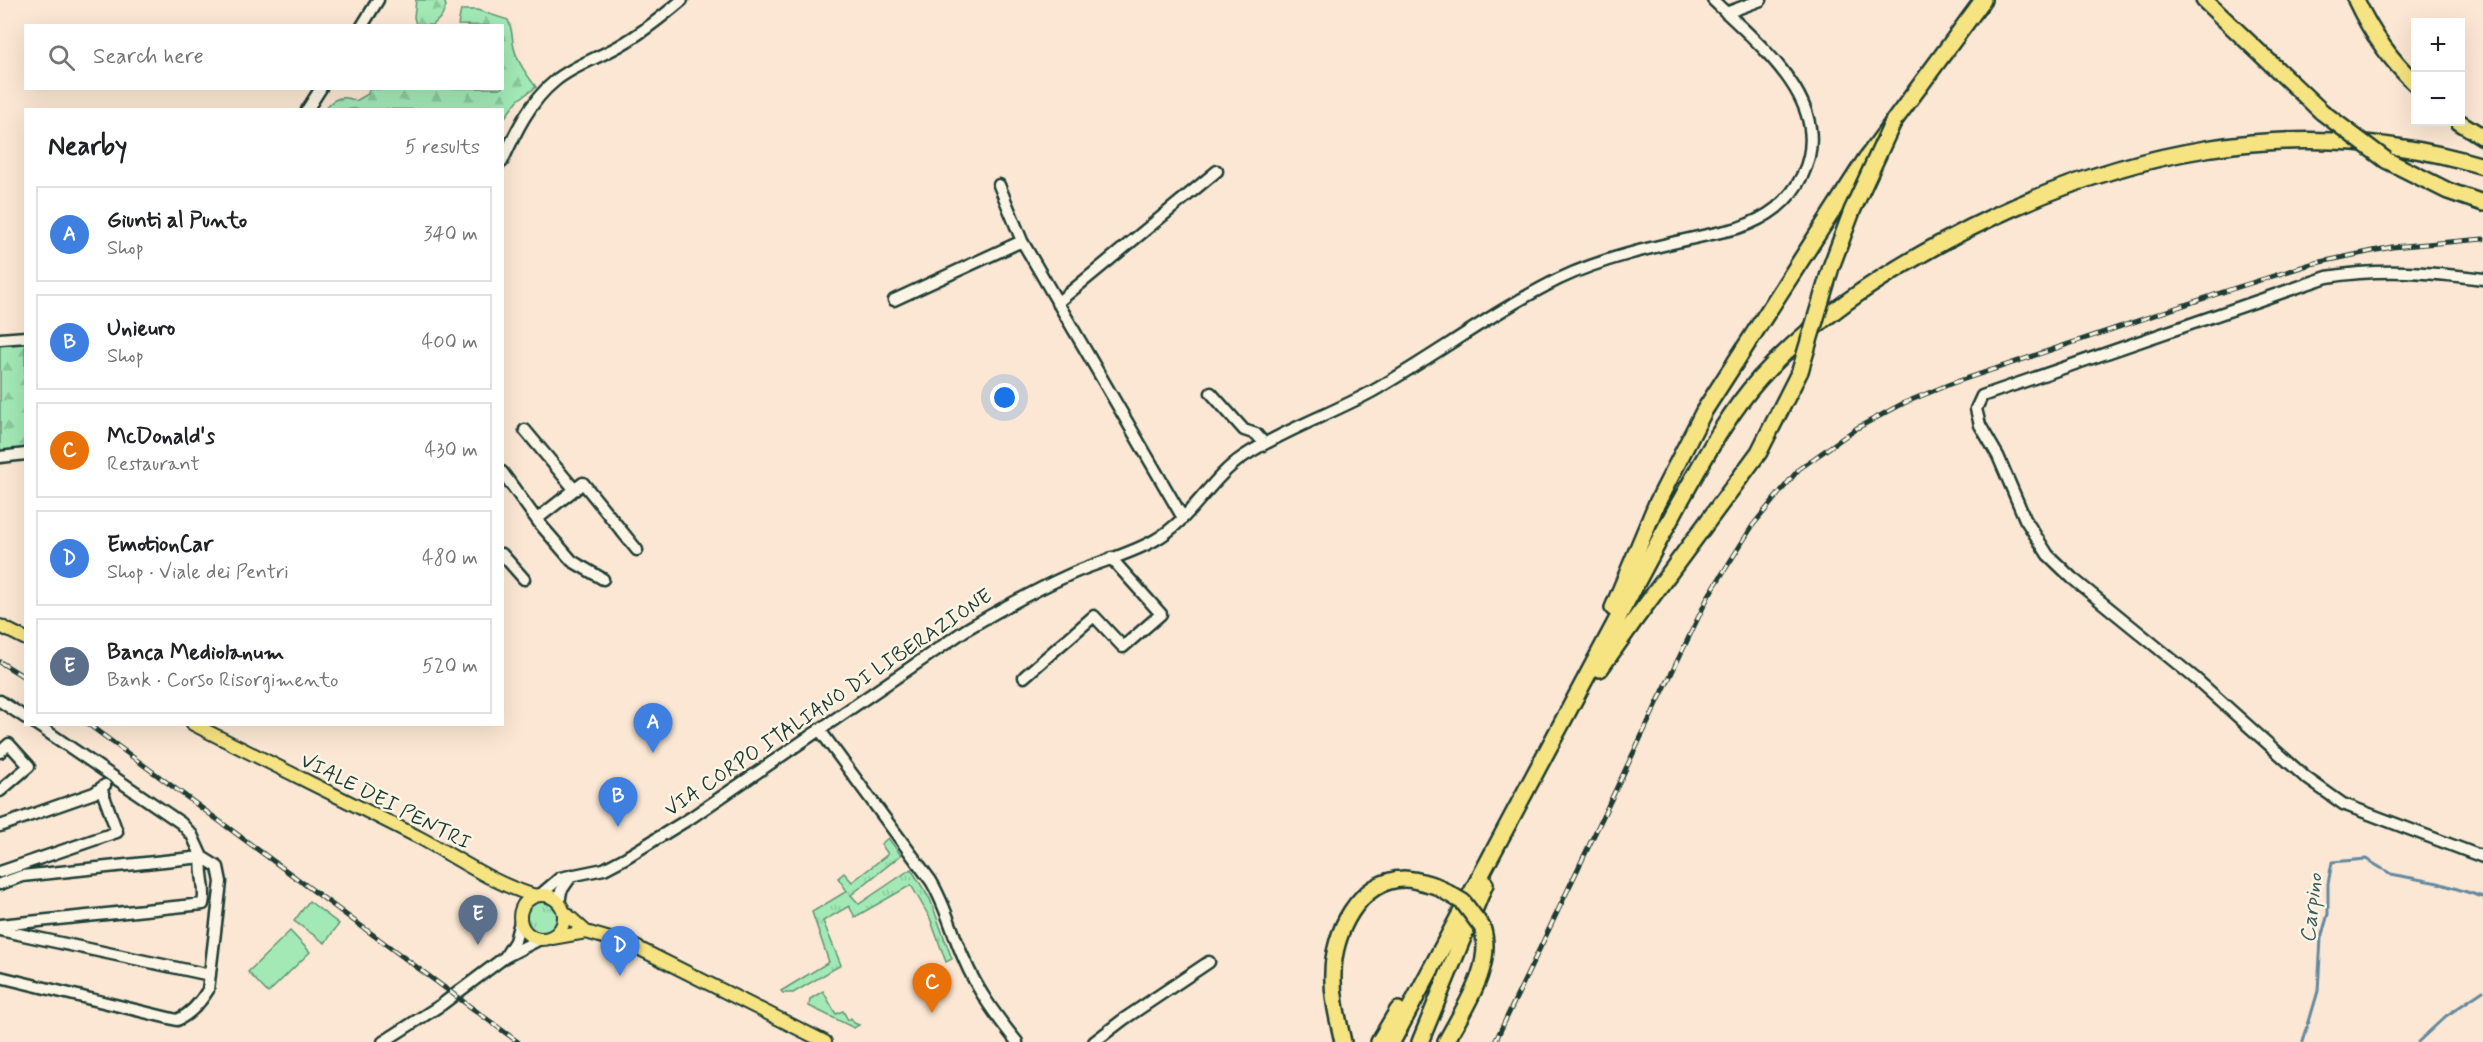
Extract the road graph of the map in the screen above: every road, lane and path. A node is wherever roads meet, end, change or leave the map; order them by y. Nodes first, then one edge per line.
1 (378, 0) edge
2 (682, 0) edge
3 (1713, 0) edge
4 (1761, 0) edge
5 (1983, 0) edge
6 (2204, 0) edge
7 (2356, 0) edge
8 (1726, 13) junction
9 (363, 24) edge
10 (2411, 79) edge
11 (320, 90) edge
12 (308, 108) edge
13 (1894, 120) junction
14 (2465, 126) edge
15 (2483, 137) edge
16 (504, 158) edge
17 (2483, 166) edge
18 (1217, 171) dead end
19 (999, 185) dead end
20 (2483, 203) edge
21 (1022, 241) junction
22 (2483, 279) edge
23 (894, 300) dead end
24 (1057, 303) junction
25 (24, 338) edge
26 (0, 339) edge
27 (1211, 393) dead end
28 (525, 430) dead end
29 (1264, 443) junction
30 (24, 454) edge
31 (0, 457) edge
32 (504, 475) edge
33 (574, 490) junction
34 (1184, 518) junction
35 (537, 519) junction
36 (637, 550) dead end
37 (504, 556) edge
38 (1112, 558) junction
39 (524, 579) dead end
40 (603, 579) dead end
41 (0, 626) edge
42 (24, 638) edge
43 (1024, 677) dead end
44 (1578, 692) junction
45 (0, 701) edge
46 (24, 717) edge
47 (39, 726) edge
48 (201, 726) edge
49 (819, 729) junction
50 (1555, 735) junction
51 (0, 752) edge
52 (112, 777) junction
53 (101, 788) junction
54 (0, 790) edge
55 (0, 826) edge
56 (1495, 851) junction
57 (202, 857) junction
58 (2483, 857) edge
59 (0, 872) edge
60 (572, 874) junction
61 (497, 881) junction
62 (0, 884) edge
63 (538, 896) junction
64 (561, 907) junction
65 (1458, 917) junction
66 (520, 920) junction
67 (0, 925) edge
68 (0, 930) edge
69 (586, 932) junction
70 (544, 939) junction
71 (505, 957) junction
72 (1209, 962) dead end
73 (210, 975) junction
74 (0, 977) edge
75 (383, 1042) edge
76 (825, 1042) edge
77 (1017, 1042) edge
78 (1094, 1042) edge
79 (1342, 1042) edge
80 (1379, 1042) edge
81 (1392, 1042) edge
82 (1420, 1042) edge
83 (1446, 1042) edge

1 - 9 street
2 - 16 street
3 - 8 street, VIA CORPO ITALIANO DI LIBERAZIONE
4 - 8 street
5 - 13 highway
6 - 20 highway, bridge
7 - 10 highway
8 - 29 street, VIA CORPO ITALIANO DI LIBERAZIONE
11 - 12 street
13 - 44 highway, bridge
13 - 50 highway, bridge
14 - 15 highway
17 - 44 highway
18 - 24 street
19 - 21 street
21 - 23 street
21 - 24 street
22 - 58 street
24 - 34 street
25 - 26 street
27 - 29 street
28 - 33 street
29 - 34 street, VIA CORPO ITALIANO DI LIBERAZIONE
30 - 31 street
32 - 35 street
33 - 35 street
33 - 36 street
34 - 38 street, VIA CORPO ITALIANO DI LIBERAZIONE
35 - 40 street
37 - 39 street
38 - 43 street
38 - 49 street, VIA CORPO ITALIANO DI LIBERAZIONE
41 - 42 main road
44 - 50 highway
45 - 46 street
47 - 52 street
48 - 61 main road, VIALE DEI PENTRI
49 - 60 street, VIA CORPO ITALIANO DI LIBERAZIONE
49 - 77 street
50 - 56 highway
51 - 54 street
52 - 53 street
52 - 57 street
53 - 55 street
53 - 59 street
56 - 65 highway
56 - 82 highway
57 - 62 street
57 - 67 street
57 - 73 street
60 - 63 street, VIA CORPO ITALIANO DI LIBERAZIONE
60 - 64 street
61 - 63 main road, VIALE DEI PENTRI
61 - 66 main road, VIALE DEI PENTRI
63 - 64 main road
63 - 66 main road
64 - 69 main road
64 - 70 main road
65 - 80 highway
65 - 81 highway
66 - 70 main road
66 - 71 street
68 - 73 street
69 - 70 main road
69 - 76 main road
70 - 71 street
71 - 75 street
72 - 78 street
73 - 74 street
79 - 83 highway, bridge

